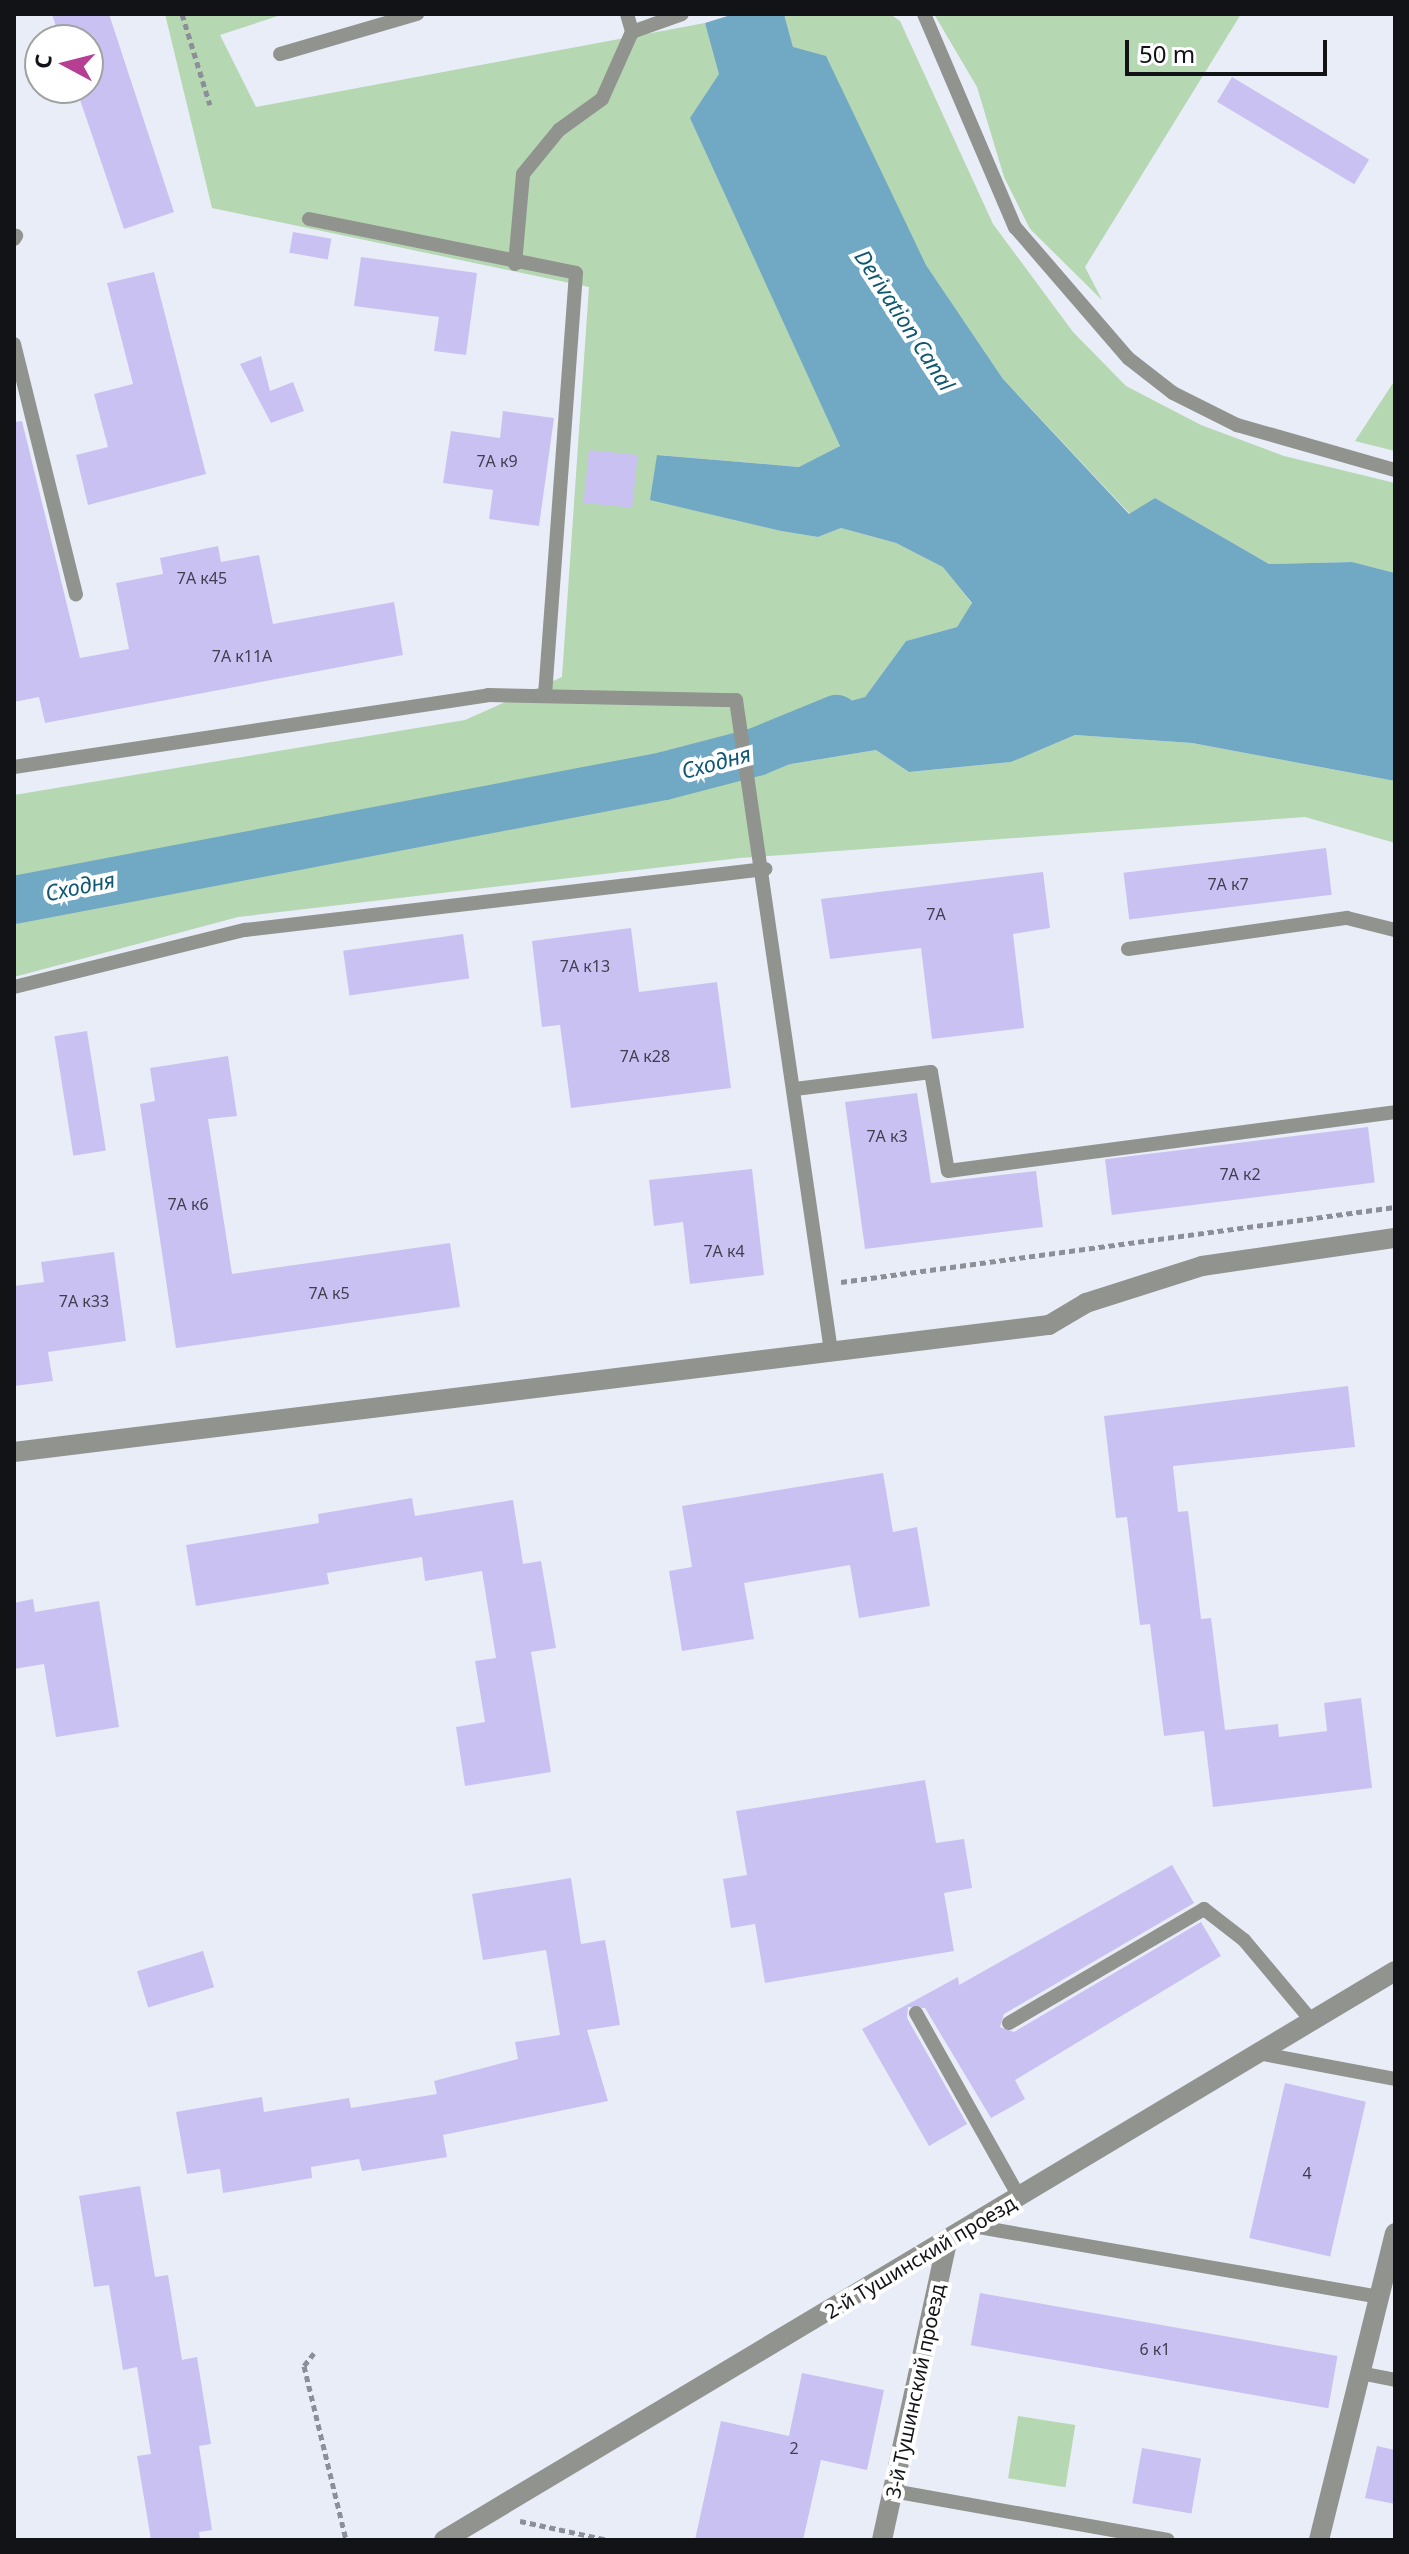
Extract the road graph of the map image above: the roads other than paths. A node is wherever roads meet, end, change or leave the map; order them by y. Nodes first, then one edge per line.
1 (417, 14) edge
2 (627, 14) edge
3 (682, 14) edge
4 (924, 14) edge
5 (632, 32) junction
6 (280, 54) dead end
7 (309, 219) dead end
8 (515, 264) junction
9 (14, 344) edge
10 (1395, 470) edge
11 (76, 594) dead end
12 (545, 696) junction
13 (14, 767) edge
14 (765, 869) junction
15 (1395, 930) edge
16 (1128, 949) dead end
17 (14, 987) edge
18 (795, 1089) junction
19 (1395, 1112) edge
20 (1395, 1238) edge
21 (831, 1351) junction
22 (14, 1452) edge
23 (1395, 1971) edge
24 (916, 2013) dead end
25 (1312, 2021) junction
26 (1009, 2023) dead end
27 (1258, 2053) junction
28 (1395, 2079) edge
29 (1020, 2198) junction
30 (973, 2226) junction
31 (1395, 2233) edge
32 (947, 2242) junction
33 (1379, 2297) junction
34 (1360, 2373) junction
35 (1395, 2380) edge
36 (893, 2491) junction
37 (444, 2540) edge
38 (882, 2540) edge
39 (1168, 2540) edge
40 (1319, 2540) edge

1 - 6 lane
2 - 5 lane
3 - 5 lane
4 - 10 lane
5 - 8 lane
7 - 8 lane
8 - 12 lane
9 - 11 lane
12 - 13 lane
12 - 14 lane
14 - 17 lane
14 - 18 lane
15 - 16 lane
18 - 19 lane
18 - 21 lane
20 - 21 street
21 - 22 street
23 - 25 street, 2-й Тушинский проезд
24 - 29 lane
25 - 26 lane
25 - 27 street, 2-й Тушинский проезд
27 - 28 lane
27 - 29 street, 2-й Тушинский проезд
29 - 30 street, 2-й Тушинский проезд
30 - 32 street, 2-й Тушинский проезд
30 - 33 lane
31 - 33 street
32 - 36 street, 3-й Тушинский проезд
32 - 37 street, 2-й Тушинский проезд
33 - 34 street
34 - 35 lane
34 - 40 street
36 - 38 street, 3-й Тушинский проезд
36 - 39 lane

